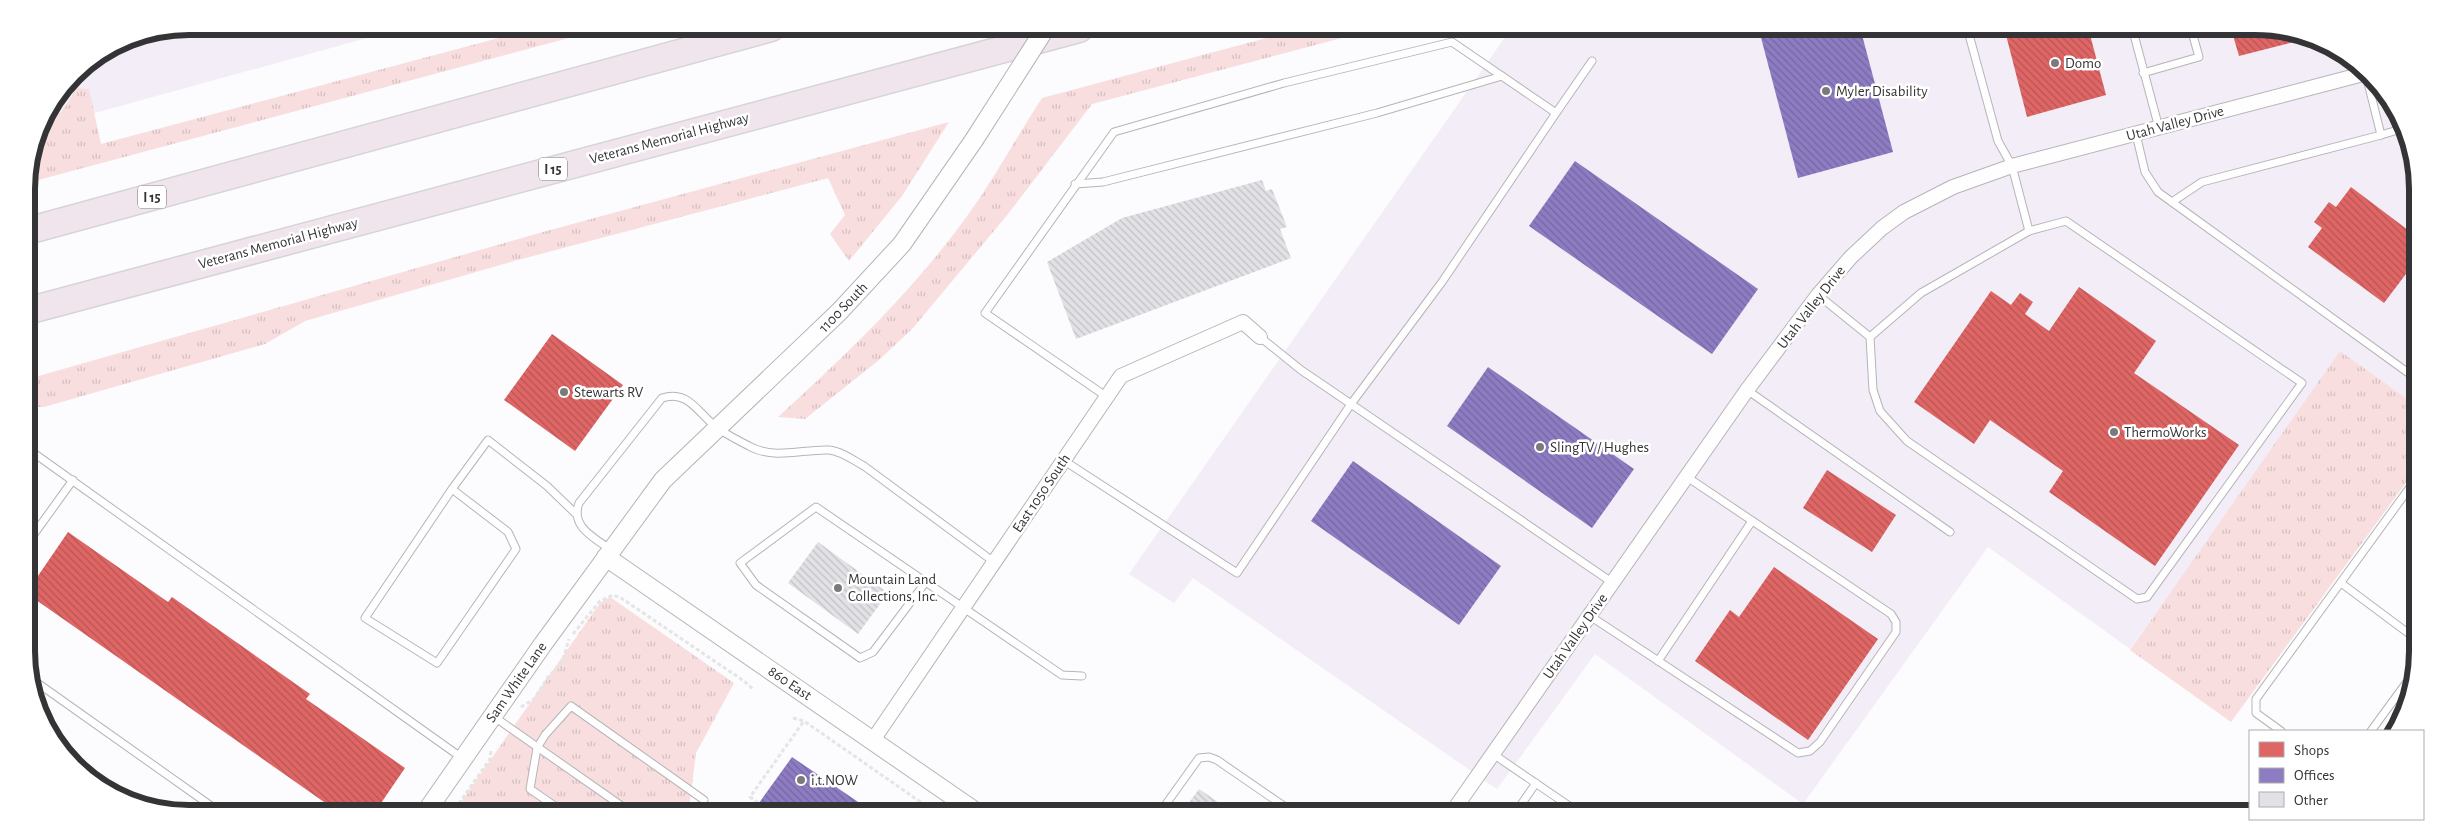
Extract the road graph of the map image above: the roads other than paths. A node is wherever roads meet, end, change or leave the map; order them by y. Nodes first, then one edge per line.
1 (744, 35) edge
2 (1041, 35) edge
3 (1057, 35) edge
4 (1969, 35) edge
5 (2134, 35) edge
6 (2193, 35) edge
7 (1592, 61) dead end
8 (2143, 73) junction
9 (2357, 74) edge
10 (1502, 76) junction
11 (2369, 85) edge
12 (1556, 113) junction
13 (2159, 128) junction
14 (2397, 130) edge
15 (2136, 134) junction
16 (2381, 135) junction
17 (2012, 166) junction
18 (1075, 184) junction
19 (2172, 202) junction
20 (35, 229) edge
21 (2029, 231) junction
22 (1818, 295) junction
23 (35, 309) edge
24 (1260, 337) joint
25 (1870, 337) junction
26 (2409, 373) edge
27 (1747, 390) junction
28 (1107, 397) junction
29 (1351, 404) junction
30 (717, 428) junction
31 (35, 454) edge
32 (1063, 460) junction
33 (1687, 477) junction
34 (73, 480) junction
35 (452, 489) junction
36 (2409, 489) edge
37 (575, 513) junction
38 (1752, 521) junction
39 (35, 532) edge
40 (1950, 532) dead end
41 (609, 554) junction
42 (994, 562) junction
43 (925, 583) junction
44 (1613, 583) junction
45 (2341, 583) junction
46 (962, 608) junction
47 (1590, 616) junction
48 (2409, 634) edge
49 (1658, 661) junction
50 (1082, 676) dead end
51 (39, 684) edge
52 (2405, 684) edge
53 (493, 716) junction
54 (2280, 730) edge
55 (2372, 730) edge
56 (873, 740) junction
57 (537, 748) junction
58 (1493, 754) junction
59 (463, 759) junction
60 (1536, 783) junction
61 (704, 800) dead end
62 (210, 805) edge
63 (431, 805) edge
64 (553, 805) edge
65 (620, 805) edge
66 (966, 805) edge
67 (1165, 805) edge
68 (1282, 805) edge
69 (1457, 805) edge
70 (1521, 805) edge
71 (1568, 805) edge

1 - 20 highway, I 15
2 - 30 street, 1100 South, bridge
3 - 23 highway, Veterans Memorial Highway / I 15
4 - 17 lane
5 - 8 lane
6 - 8 lane
7 - 12 lane
8 - 13 lane
9 - 13 street, Utah Valley Drive
10 - 12 lane
10 - 18 lane
10 - 18 lane
11 - 16 lane
12 - 29 lane
13 - 15 street, Utah Valley Drive
14 - 16 lane
15 - 17 street, Utah Valley Drive
15 - 19 lane
16 - 19 lane
17 - 21 lane
17 - 22 street, Utah Valley Drive
18 - 28 lane
19 - 26 lane
21 - 25 lane
21 - 25 lane
22 - 25 lane
22 - 27 street, Utah Valley Drive
24 - 28 street, East 1050 South
24 - 29 lane
27 - 33 street, Utah Valley Drive
27 - 40 lane
28 - 32 street, East 1050 South
29 - 32 lane
29 - 44 lane
30 - 37 lane
30 - 41 street, 1100 South
30 - 42 lane
31 - 34 lane
32 - 42 street, East 1050 South
33 - 38 lane
33 - 44 street, Utah Valley Drive
34 - 39 lane
34 - 59 lane
35 - 35 lane
35 - 37 lane
36 - 45 lane
37 - 41 lane
38 - 49 lane
38 - 49 lane
41 - 53 street, Sam White Lane
41 - 56 street, 860 East
42 - 46 street, East 1050 South
43 - 43 lane
43 - 46 lane
44 - 47 street, Utah Valley Drive
45 - 48 lane
45 - 54 lane
46 - 50 lane
46 - 56 street, East 1050 South
47 - 49 lane
47 - 58 street, Utah Valley Drive
51 - 62 lane
52 - 55 lane
53 - 57 lane
53 - 59 street, Sam White Lane
56 - 66 street, 860 East
57 - 61 lane
57 - 64 lane
57 - 65 lane
58 - 60 lane
58 - 69 street, Utah Valley Drive
59 - 63 street, Sam White Lane
60 - 70 lane
60 - 71 lane
67 - 68 lane

